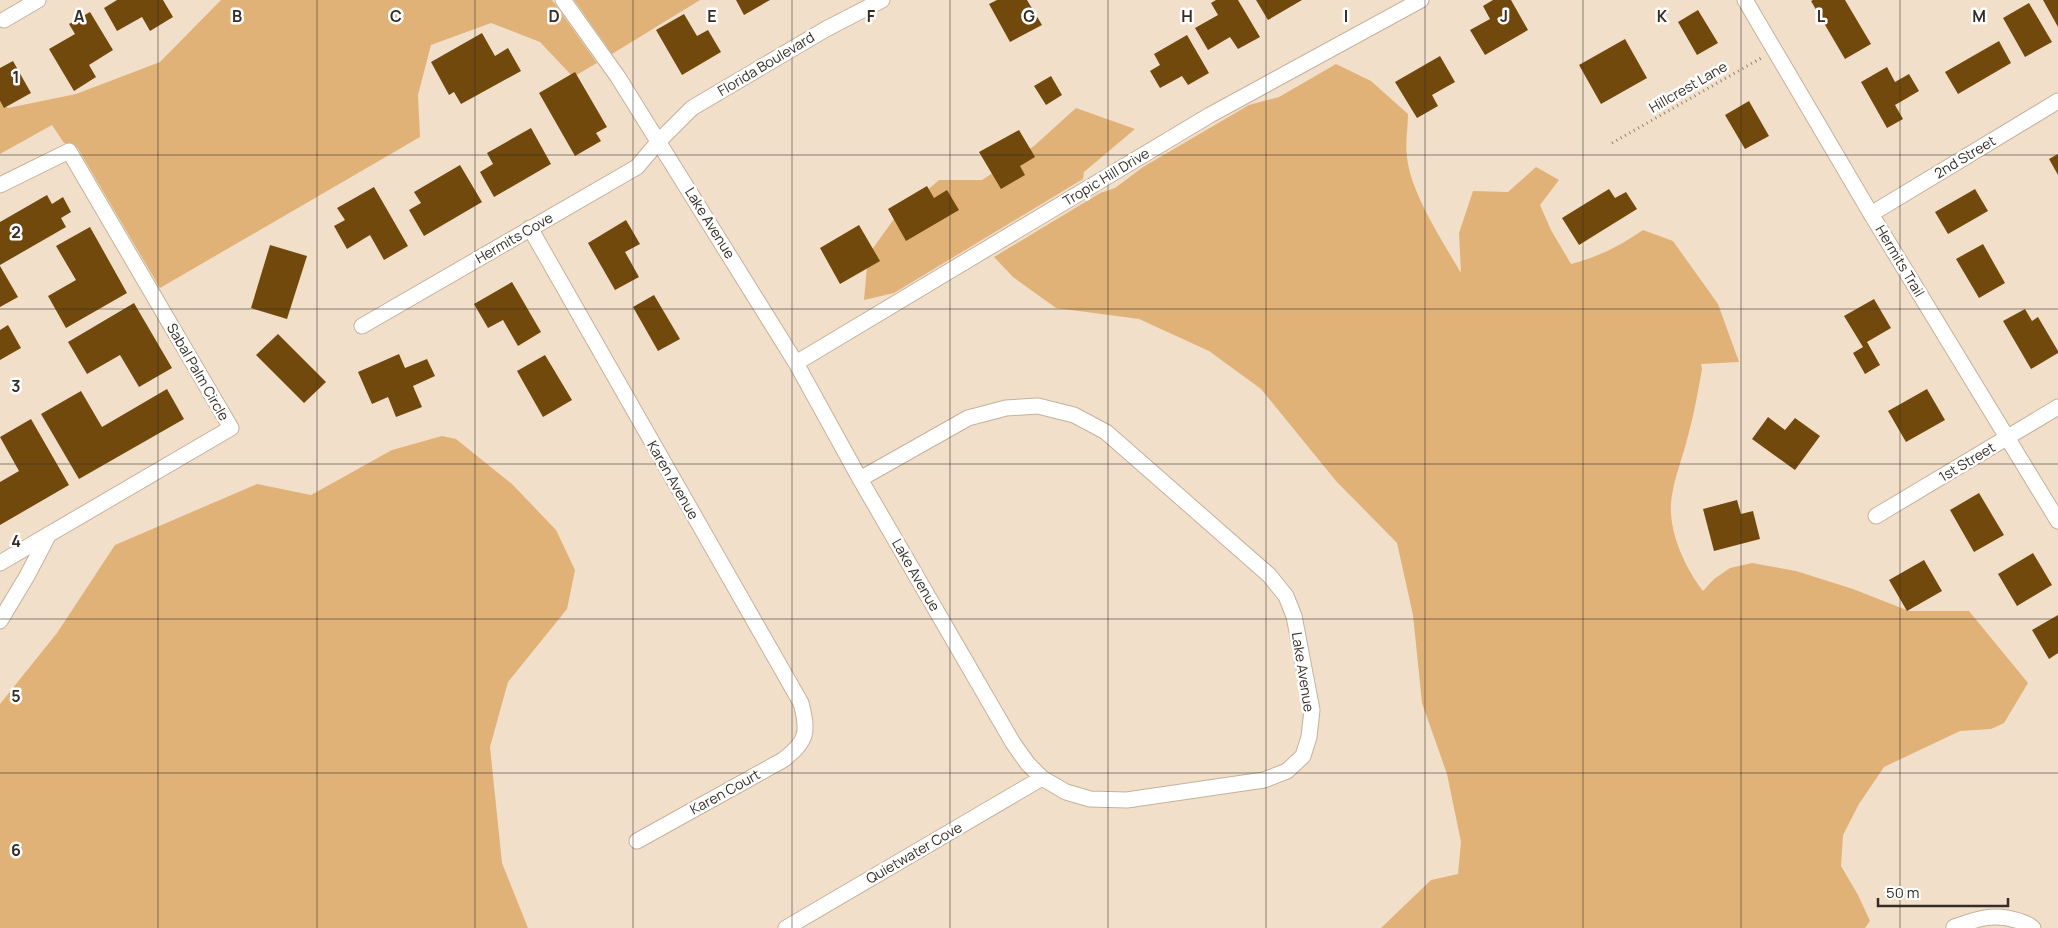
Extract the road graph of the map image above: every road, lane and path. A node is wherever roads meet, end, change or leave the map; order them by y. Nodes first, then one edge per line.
1 (38, 0) edge
2 (563, 0) edge
3 (882, 0) edge
4 (1421, 0) edge
5 (1745, 0) edge
6 (4, 20) dead end
7 (1774, 51) junction
8 (2058, 101) edge
9 (659, 141) junction
10 (1612, 142) dead end
11 (0, 185) edge
12 (1871, 214) junction
13 (530, 228) junction
14 (362, 326) dead end
15 (796, 363) junction
16 (2058, 407) edge
17 (2007, 438) junction
18 (860, 479) junction
19 (1876, 516) dead end
20 (2058, 521) edge
21 (49, 534) junction
22 (0, 563) edge
23 (0, 621) edge
24 (805, 735) joint
25 (1042, 778) junction
26 (637, 841) dead end
27 (1954, 927) edge
28 (786, 928) edge
29 (2033, 928) edge

1 - 6 street
2 - 9 street, Lake Avenue
3 - 9 street, Florida Boulevard
4 - 15 street, Tropic Hill Drive
5 - 7 street, Hermits Trail
7 - 10 path, Hillcrest Lane
7 - 12 street, Hermits Trail
8 - 12 street, 2nd Street
9 - 13 street, Hermits Cove
9 - 15 street, Lake Avenue
11 - 21 street, Sabal Palm Circle
12 - 17 street, Hermits Trail
13 - 14 street, Hermits Cove
13 - 24 street, Karen Avenue
15 - 18 street, Lake Avenue
16 - 17 street, 1st Street
17 - 19 street, 1st Street
17 - 20 street, Hermits Trail
18 - 25 street, Lake Avenue
18 - 25 street, Lake Avenue
21 - 22 street, Sabal Palm Circle
21 - 23 street
24 - 26 street, Karen Court
25 - 28 street, Quietwater Cove
27 - 29 street

